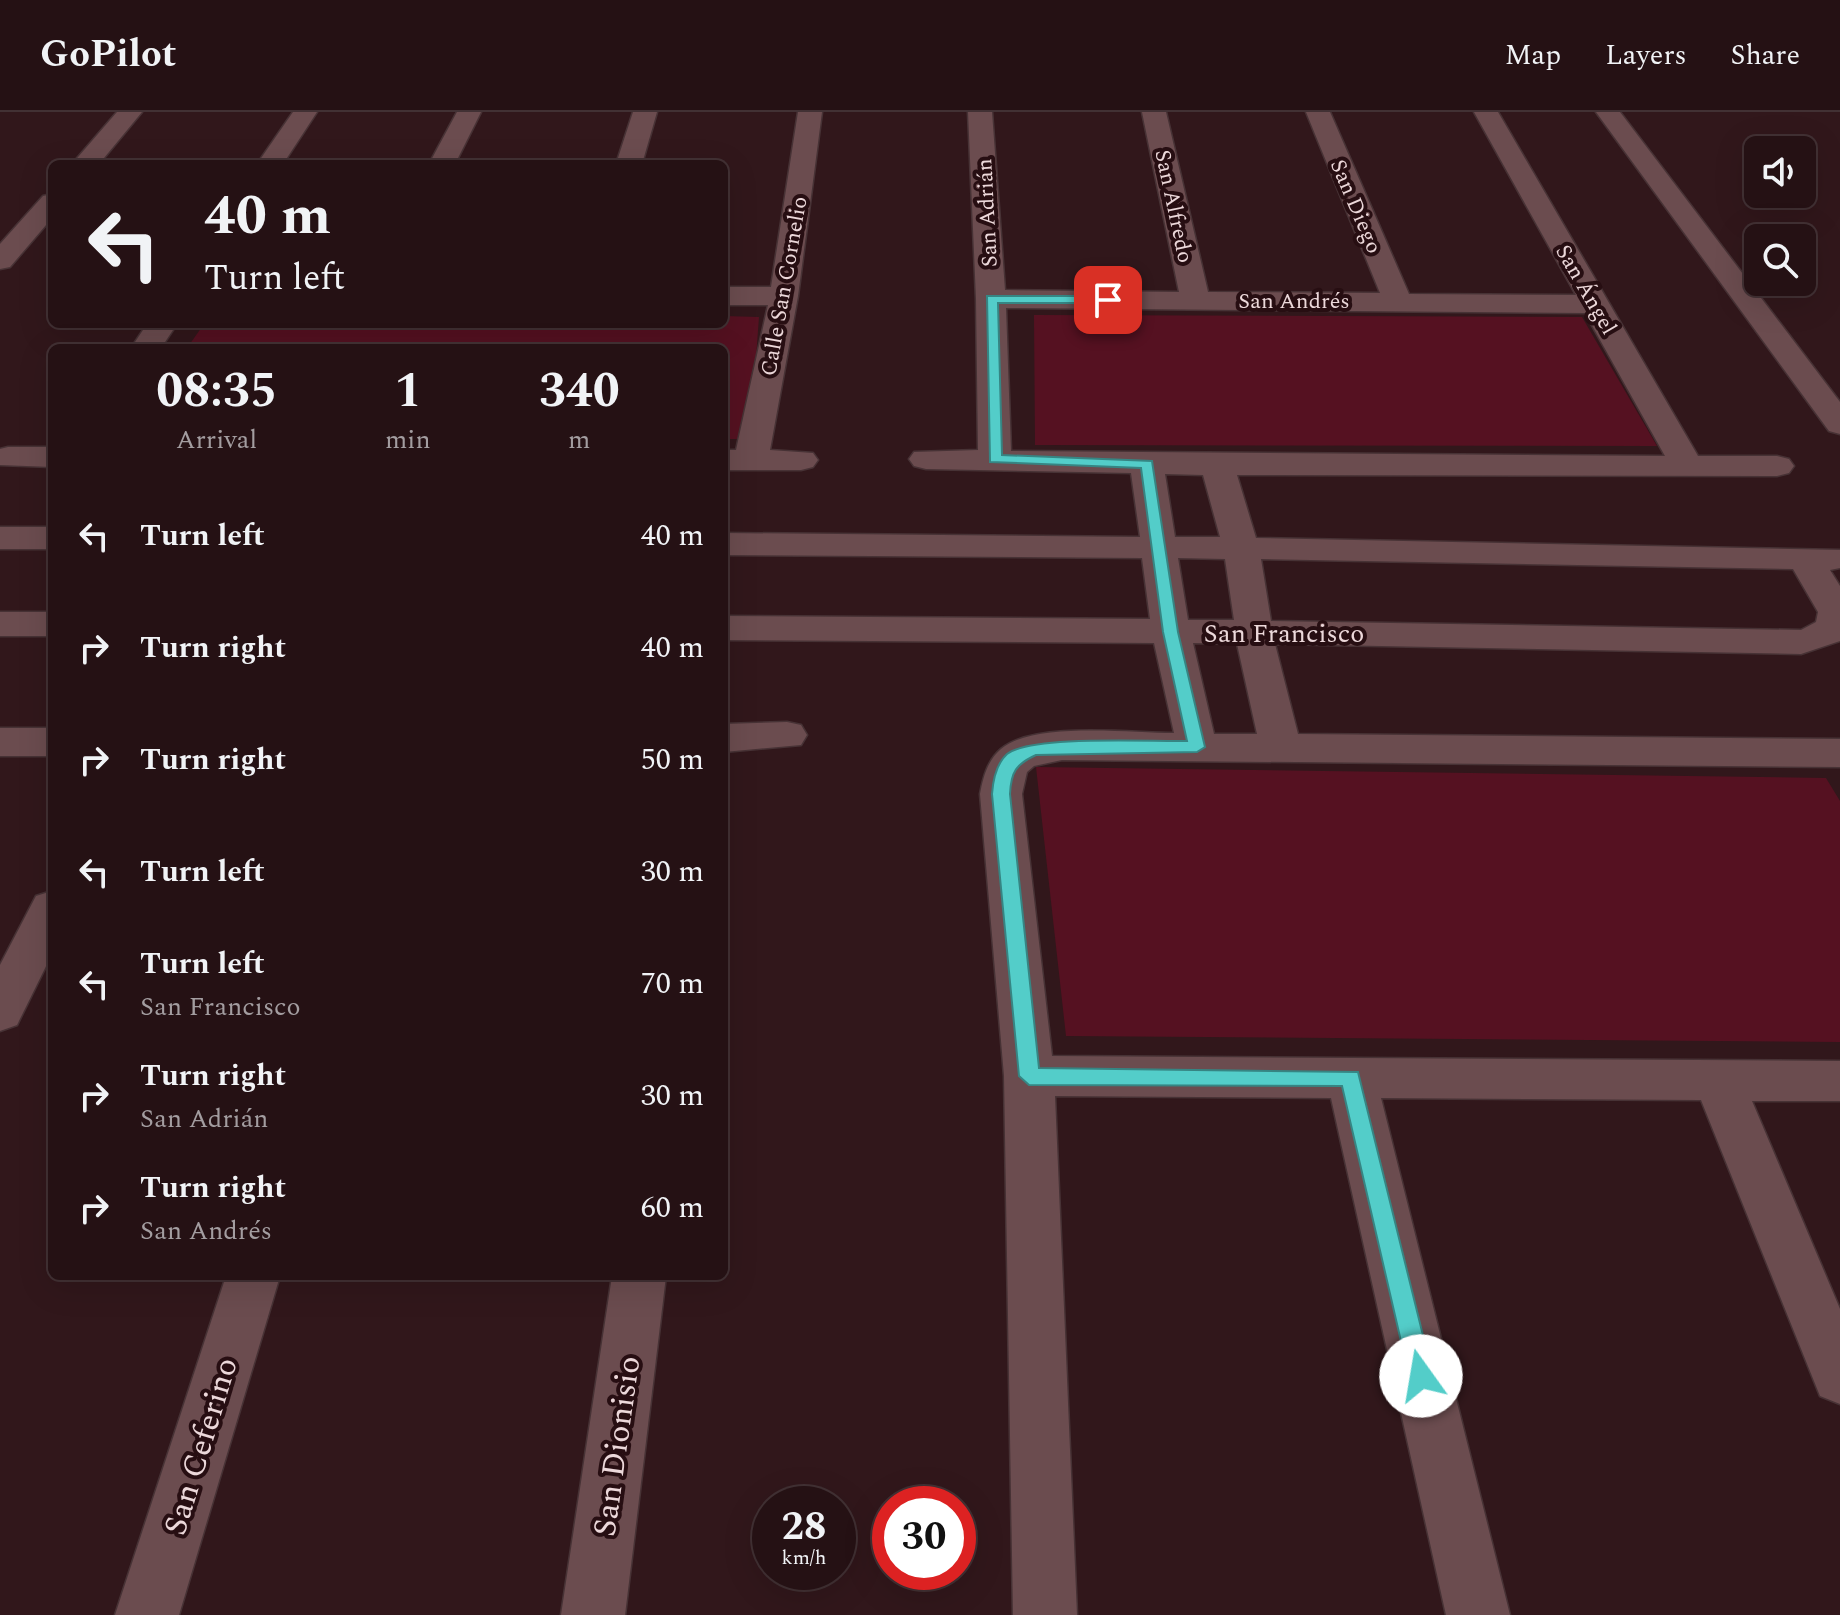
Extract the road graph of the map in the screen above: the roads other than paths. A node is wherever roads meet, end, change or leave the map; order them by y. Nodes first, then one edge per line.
1 (130, 112) edge
2 (305, 112) edge
3 (469, 112) edge
4 (645, 112) edge
5 (810, 112) edge
6 (980, 112) edge
7 (1154, 112) edge
8 (1318, 112) edge
9 (1486, 112) edge
10 (1608, 112) edge
11 (88, 160) edge
12 (273, 160) edge
13 (444, 160) edge
14 (630, 160) edge
15 (48, 207) edge
16 (0, 261) edge
17 (728, 296) edge
18 (784, 296) junction
19 (991, 299) junction
20 (1195, 300) junction
21 (1397, 300) junction
22 (1596, 304) junction
23 (1840, 424) edge
24 (8, 457) dead end
25 (48, 457) edge
26 (926, 459) dead end
27 (995, 459) junction
28 (738, 460) edge
29 (801, 460) dead end
30 (1147, 464) junction
31 (1217, 465) junction
32 (1777, 466) dead end
33 (1688, 467) junction
34 (0, 538) edge
35 (48, 538) edge
36 (728, 544) edge
37 (1241, 548) junction
38 (1159, 550) junction
39 (1822, 559) edge
40 (0, 624) edge
41 (48, 624) edge
42 (728, 628) edge
43 (1171, 632) junction
44 (1256, 632) junction
45 (787, 735) dead end
46 (728, 738) edge
47 (0, 742) edge
48 (48, 742) edge
49 (1197, 747) junction
50 (1281, 747) junction
51 (1840, 753) edge
52 (48, 916) edge
53 (0, 1012) edge
54 (1029, 1076) junction
55 (1351, 1077) junction
56 (1718, 1080) junction
57 (1840, 1081) edge
58 (252, 1280) edge
59 (638, 1280) edge
60 (1840, 1377) edge
61 (147, 1615) edge
62 (593, 1615) edge
63 (1045, 1615) edge
64 (1478, 1615) edge

1 - 11 street
2 - 12 street
3 - 13 street
4 - 14 street
5 - 18 street, Calle San Cornelio
6 - 19 street, San Adrián
7 - 20 street, San Alfredo
8 - 21 street, San Diego
9 - 22 street, San Ángel
10 - 23 street
15 - 16 street
17 - 18 street
18 - 28 street, Calle San Cornelio
19 - 20 street, San Andrés
19 - 27 street, San Adrián
20 - 21 street, San Andrés
21 - 22 street, San Andrés
22 - 33 street, San Ángel
24 - 25 street
26 - 27 street
27 - 30 street
28 - 29 street
30 - 31 street
30 - 38 street
31 - 33 street
31 - 37 street
32 - 33 street
34 - 35 street
36 - 38 street
37 - 38 street
37 - 39 street
37 - 44 street
38 - 43 street
39 - 44 street, San Francisco
40 - 41 street
42 - 43 street, San Francisco
43 - 44 street, San Francisco
43 - 49 street
44 - 50 street
45 - 46 street
47 - 48 street
49 - 50 street
49 - 54 street
50 - 51 street
52 - 53 street
54 - 55 street
54 - 63 street
55 - 56 street
55 - 64 street
56 - 57 street
56 - 60 street
58 - 61 street, San Ceferino
59 - 62 street, San Dionisio

